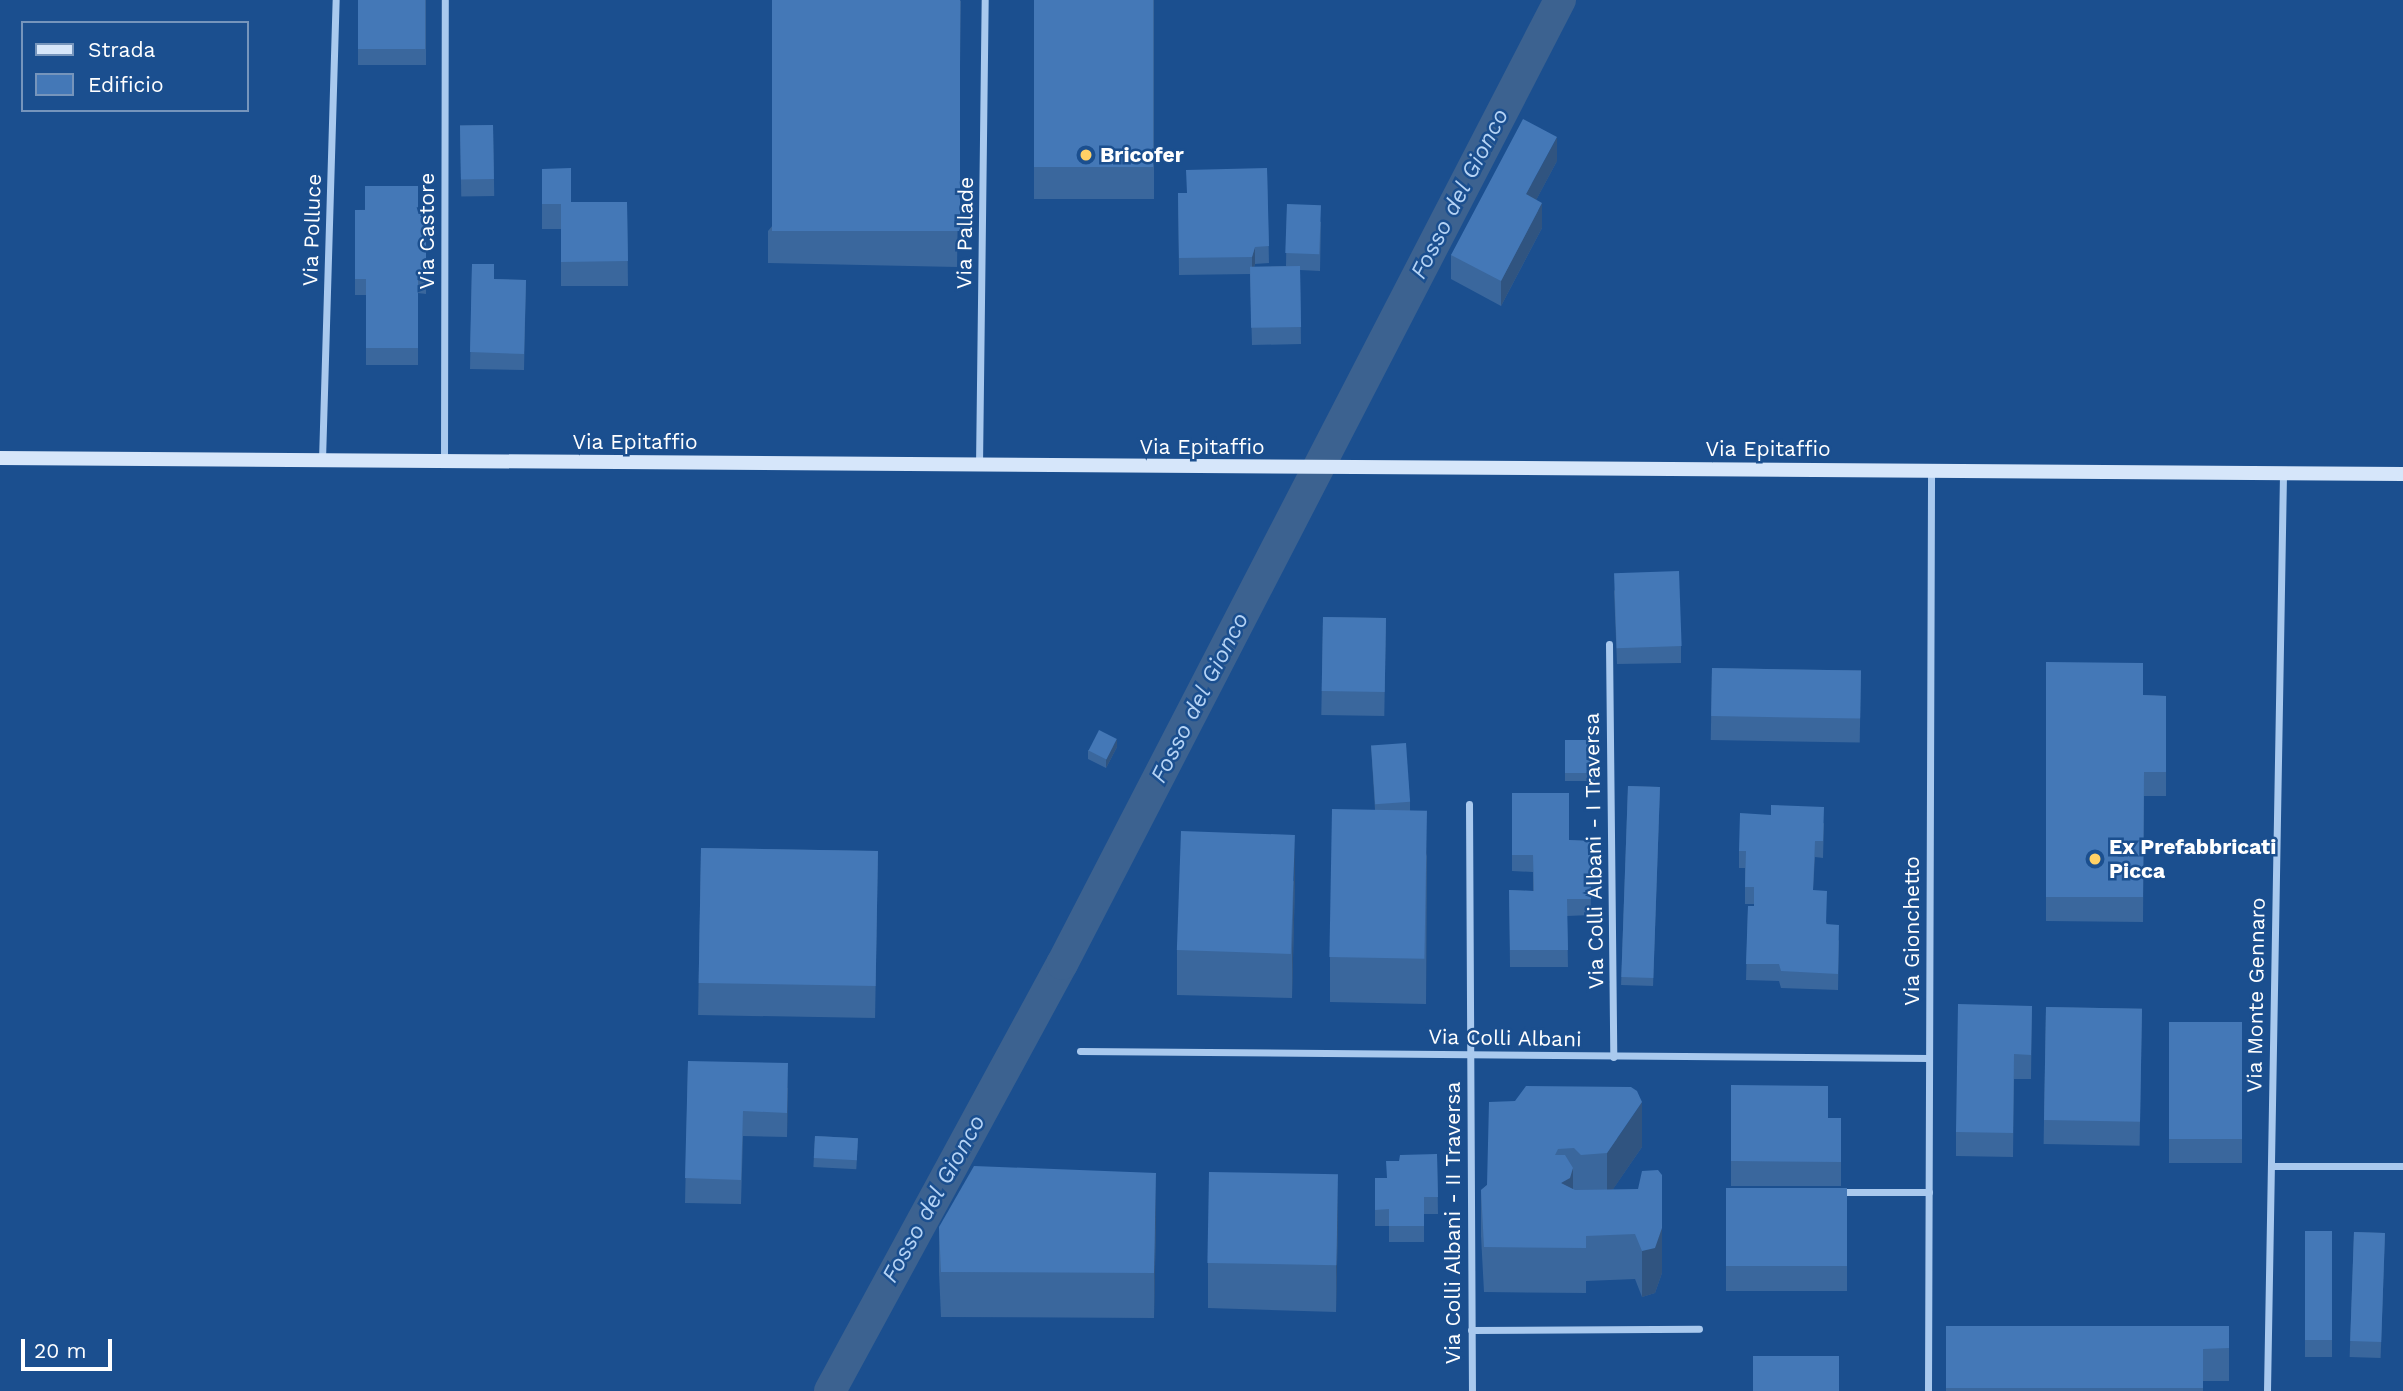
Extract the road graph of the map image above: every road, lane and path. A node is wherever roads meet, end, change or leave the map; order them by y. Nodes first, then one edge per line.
1 (336, 0) edge
2 (445, 0) edge
3 (985, 0) edge
4 (0, 458) edge
5 (322, 461) junction
6 (444, 462) junction
7 (979, 467) junction
8 (1931, 470) junction
9 (2283, 473) junction
10 (2403, 474) edge
11 (1609, 644) dead end
12 (1469, 804) dead end
13 (1080, 1051) dead end
14 (1470, 1054) junction
15 (1613, 1057) junction
16 (1929, 1058) junction
17 (2271, 1166) junction
18 (2403, 1166) edge
19 (1824, 1192) edge
20 (1928, 1192) junction
21 (1699, 1329) dead end
22 (1471, 1330) junction
23 (1472, 1391) edge
24 (1928, 1391) edge
25 (2267, 1391) edge

1 - 5 street, Via Polluce
2 - 6 street, Via Castore
3 - 7 street, Via Pallade
4 - 5 main road, Via Epitaffio
5 - 6 main road, Via Epitaffio
6 - 7 main road, Via Epitaffio
7 - 8 main road, Via Epitaffio
8 - 9 main road, Via Epitaffio
8 - 16 street, Via Gionchetto
9 - 10 main road, Via Epitaffio
9 - 17 street, Via Monte Gennaro
11 - 15 street, Via Colli Albani - I Traversa
12 - 14 street, Via Colli Albani - II Traversa
13 - 14 street, Via Colli Albani
14 - 15 street, Via Colli Albani
14 - 22 street, Via Colli Albani - II Traversa
15 - 16 street, Via Colli Albani
16 - 20 street, Via Gionchetto
17 - 18 street
17 - 25 street, Via Monte Gennaro
19 - 20 street
20 - 24 street, Via Gionchetto
21 - 22 street
22 - 23 street, Via Colli Albani - II Traversa

